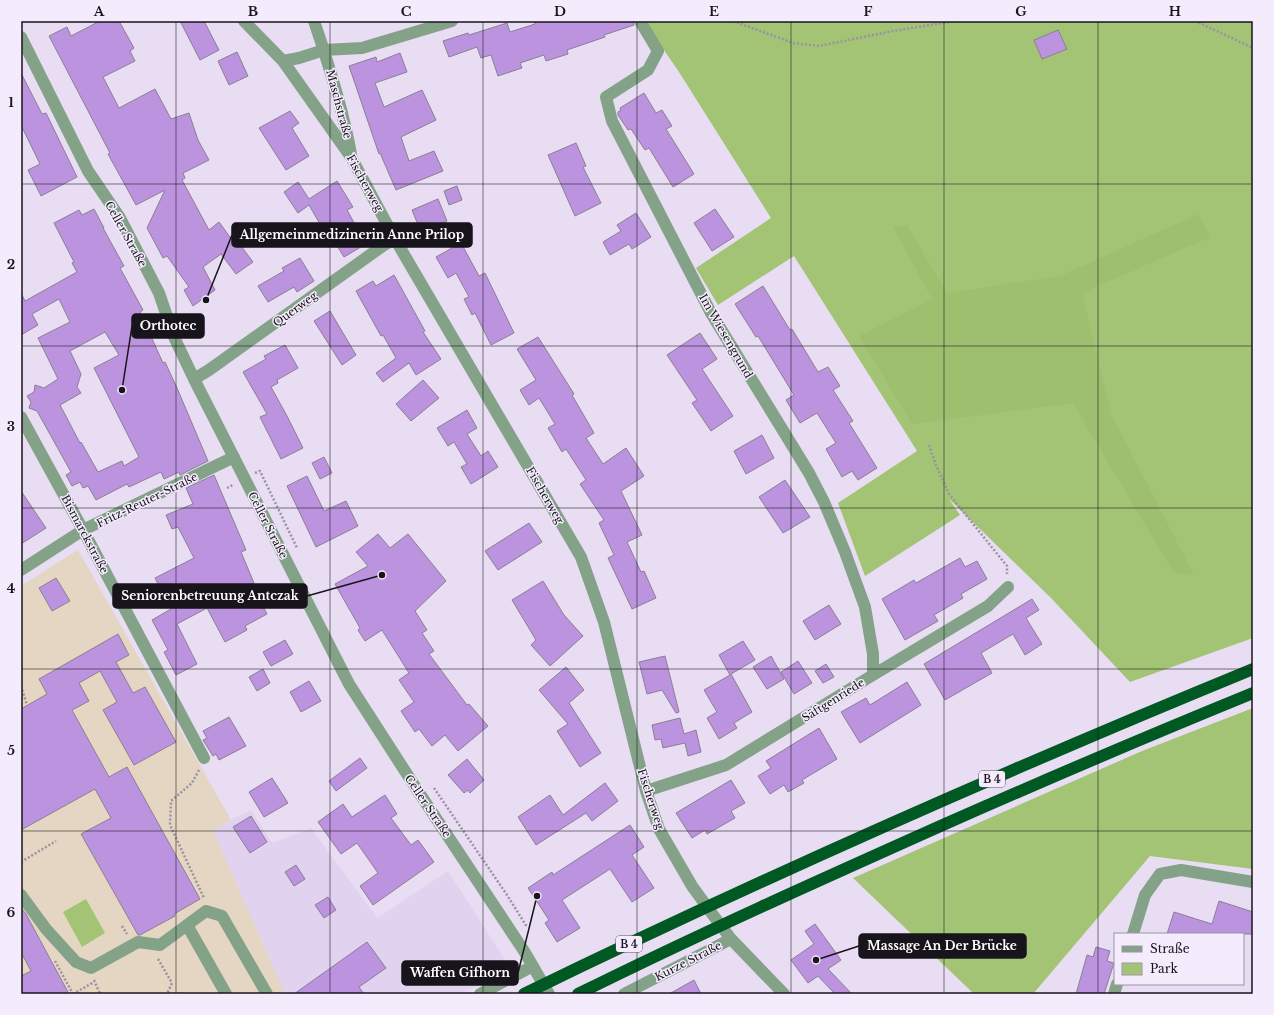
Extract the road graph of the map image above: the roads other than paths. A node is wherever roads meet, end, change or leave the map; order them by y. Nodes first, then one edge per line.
1 (244, 21) edge
2 (314, 21) edge
3 (452, 21) edge
4 (640, 21) edge
5 (21, 37) edge
6 (324, 50) junction
7 (283, 61) junction
8 (351, 157) junction
9 (395, 239) junction
10 (194, 379) junction
11 (21, 417) edge
12 (234, 457) junction
13 (83, 530) junction
14 (21, 570) edge
15 (1008, 587) road end
16 (1253, 669) edge
17 (873, 675) junction
18 (1253, 694) edge
19 (204, 758) road end
20 (646, 791) junction
21 (1253, 882) edge
22 (21, 895) edge
23 (187, 925) junction
24 (1133, 933) edge
25 (731, 939) junction
26 (533, 966) junction
27 (226, 994) edge
28 (267, 994) edge
29 (480, 994) edge
30 (524, 994) edge
31 (549, 994) edge
32 (578, 994) edge
33 (624, 994) edge
34 (784, 994) edge

1 - 7 street, Fischerweg
2 - 6 street, Maschstraße
3 - 6 street
4 - 17 street, Im Wiesengrund
5 - 10 street, Celler Straße
6 - 7 street
6 - 8 street, Maschstraße
7 - 8 street, Fischerweg
8 - 9 street, Fischerweg
9 - 10 street, Querweg
9 - 20 street, Fischerweg
10 - 12 street, Celler Straße
11 - 13 street, Bismarckstraße
12 - 13 street, Fritz-Reuter-Straße
12 - 26 street, Celler Straße
13 - 14 street, Fritz-Reuter-Straße
13 - 19 street, Bismarckstraße
15 - 17 street, Säftgenriede
16 - 30 highway, B 4
17 - 20 street, Säftgenriede
18 - 32 highway, B 4
20 - 25 street, Fischerweg
21 - 24 street
22 - 23 street
23 - 27 street
23 - 28 street
25 - 33 street, Kurze Straße
25 - 34 street, Fischerweg
26 - 29 street
26 - 31 street, Celler Straße

